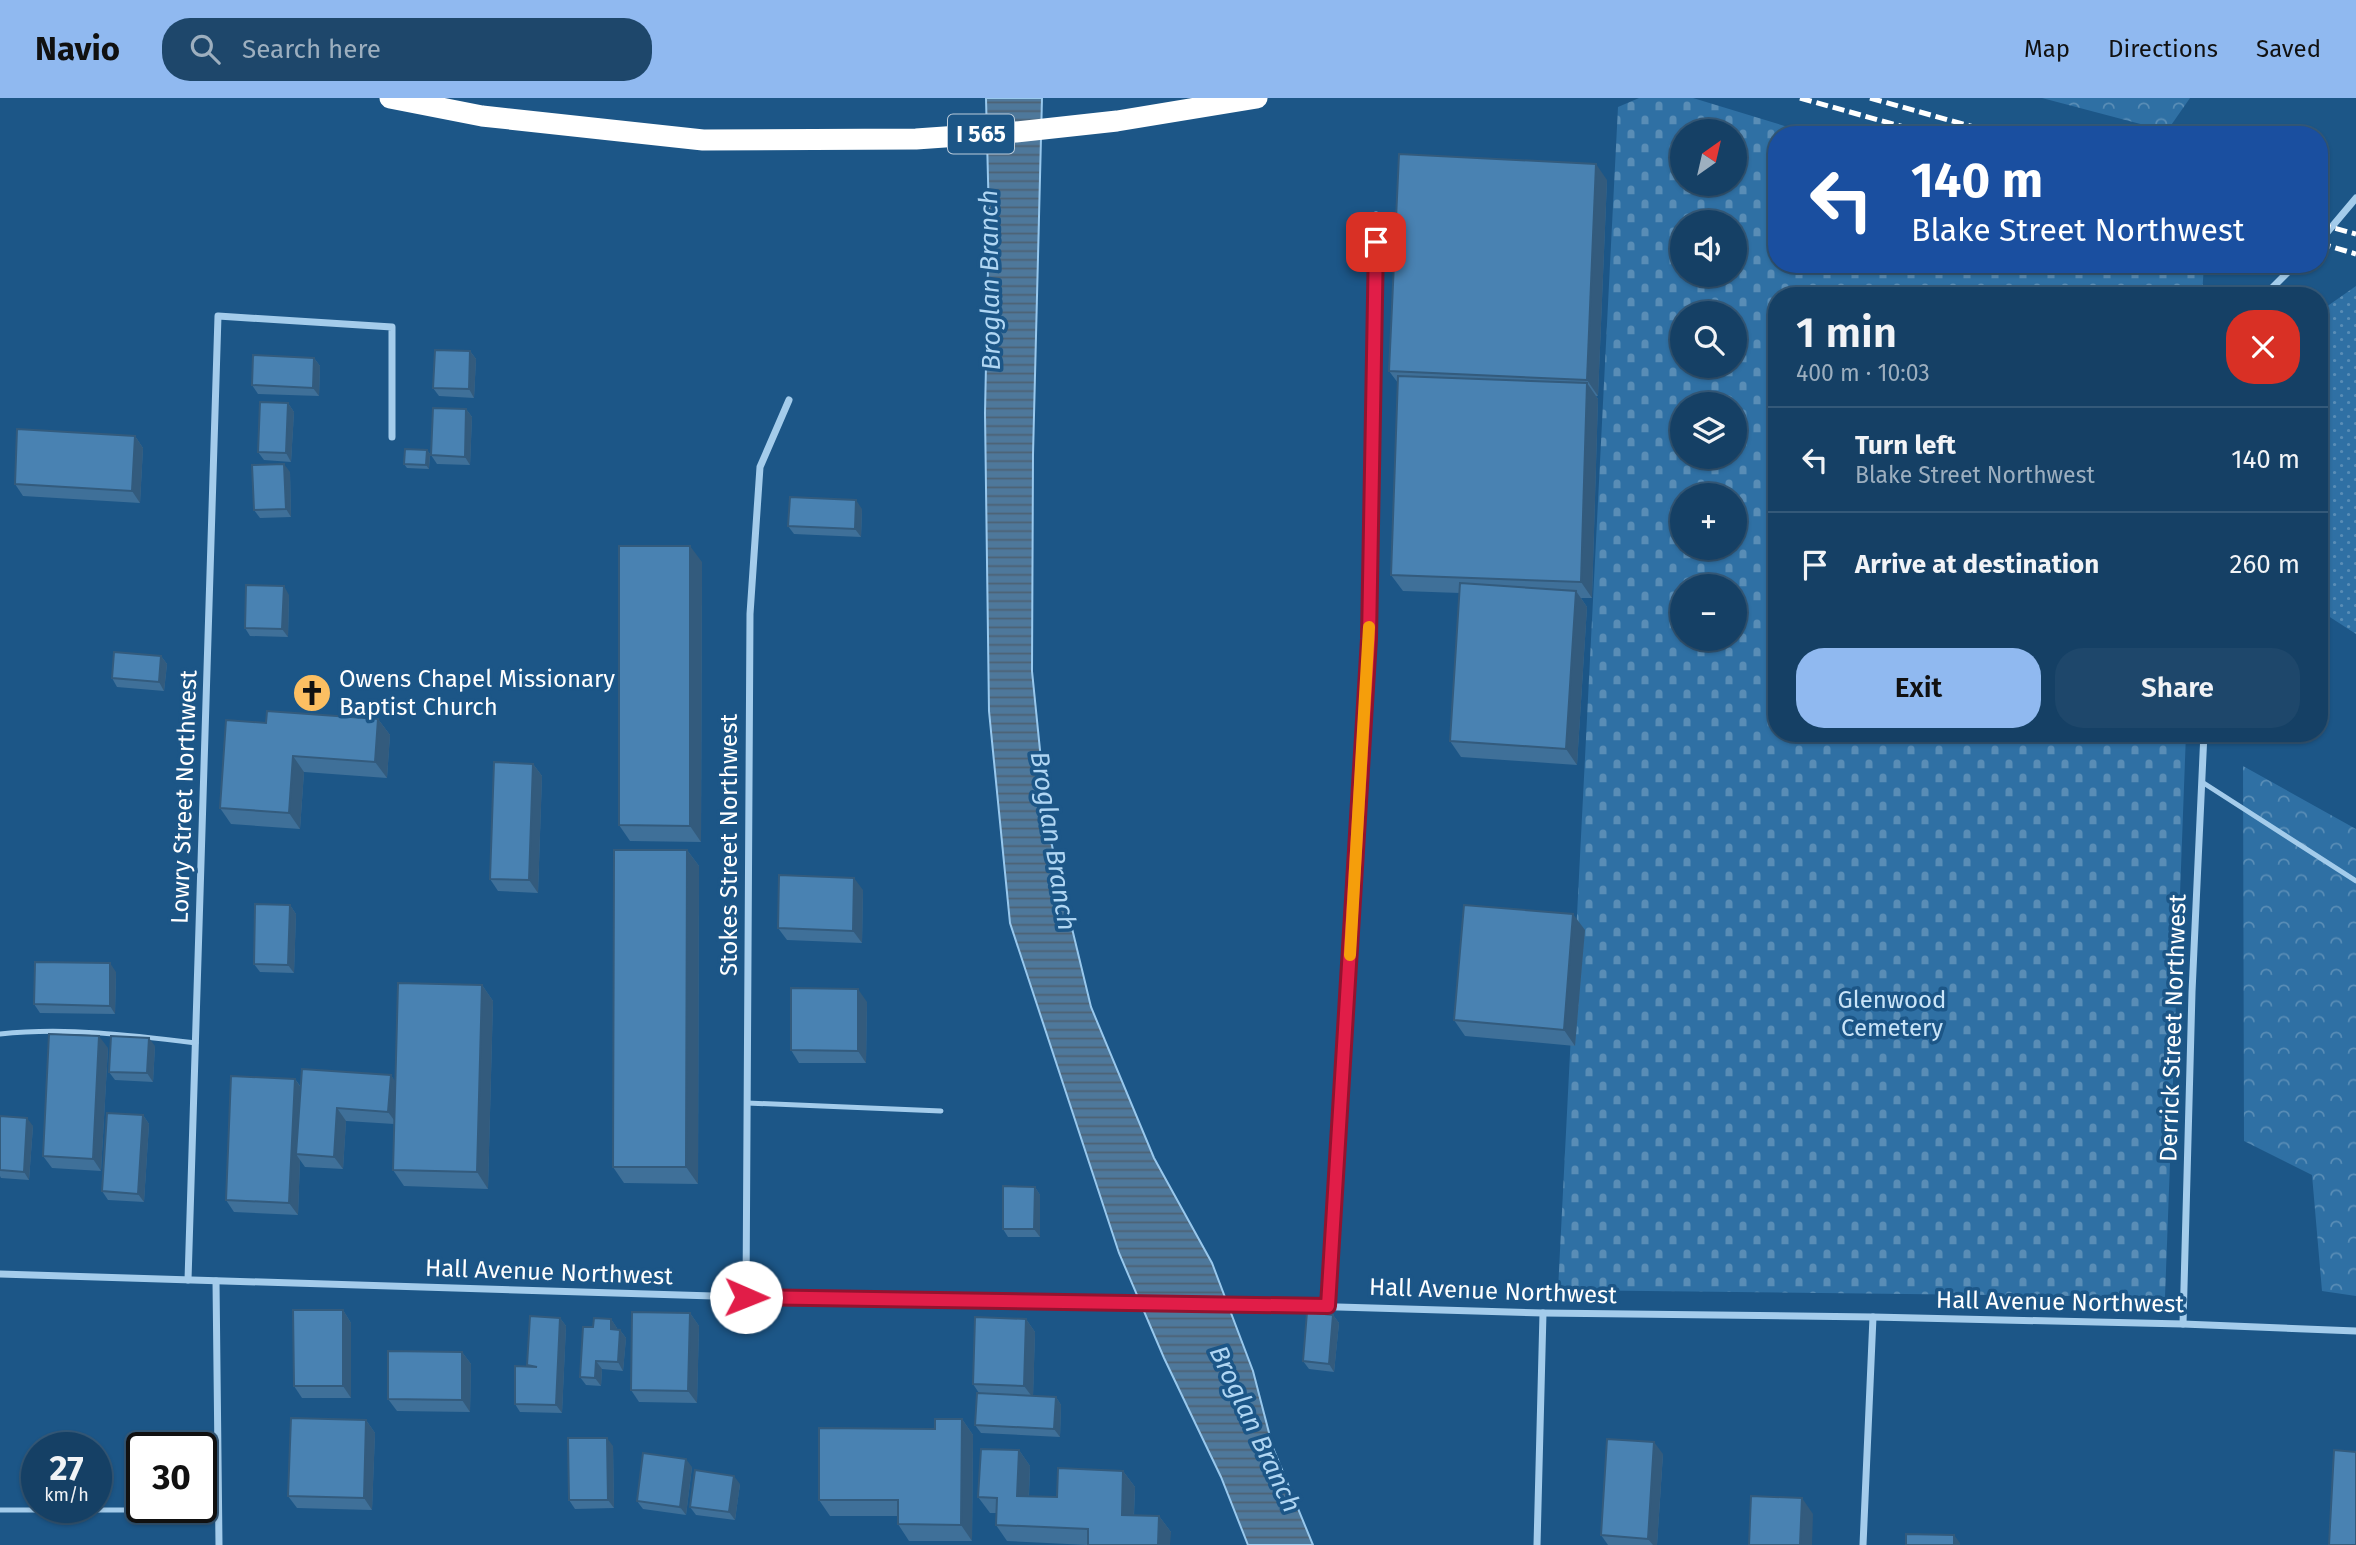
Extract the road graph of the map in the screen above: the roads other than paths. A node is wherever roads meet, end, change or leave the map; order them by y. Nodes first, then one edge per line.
1 (390, 98) edge
2 (1257, 98) edge
3 (2356, 198) edge
4 (1376, 215) dead end
5 (2328, 231) edge
6 (2287, 273) edge
7 (2273, 287) edge
8 (789, 400) dead end
9 (392, 437) dead end
10 (2204, 742) edge
11 (2202, 782) junction
12 (2356, 881) edge
13 (0, 1034) edge
14 (195, 1043) junction
15 (747, 1102) junction
16 (941, 1111) dead end
17 (0, 1275) edge
18 (188, 1280) junction
19 (216, 1281) junction
20 (746, 1297) junction
21 (1328, 1306) junction
22 (1543, 1313) junction
23 (1873, 1317) junction
24 (2183, 1324) junction
25 (2356, 1331) edge
26 (0, 1510) edge
27 (219, 1510) junction
28 (219, 1545) edge
29 (1537, 1545) edge
30 (1863, 1545) edge

1 - 2 highway, I 565
3 - 5 street
4 - 21 street
6 - 7 street
8 - 15 street, Stokes Street Northwest
9 - 14 street, Lowry Street Northwest
10 - 11 street, Derrick Street Northwest
11 - 12 lane
11 - 24 street, Derrick Street Northwest
13 - 14 lane
14 - 18 street, Lowry Street Northwest
15 - 16 lane
15 - 20 street, Stokes Street Northwest
17 - 18 street, Hall Avenue Northwest
18 - 19 street, Hall Avenue Northwest
19 - 20 street, Hall Avenue Northwest
19 - 27 street
20 - 21 street, Hall Avenue Northwest
21 - 22 street, Hall Avenue Northwest
22 - 23 street, Hall Avenue Northwest
22 - 29 street
23 - 24 street, Hall Avenue Northwest
23 - 30 street
24 - 25 street, Hall Avenue Northwest
26 - 27 lane
27 - 28 street

